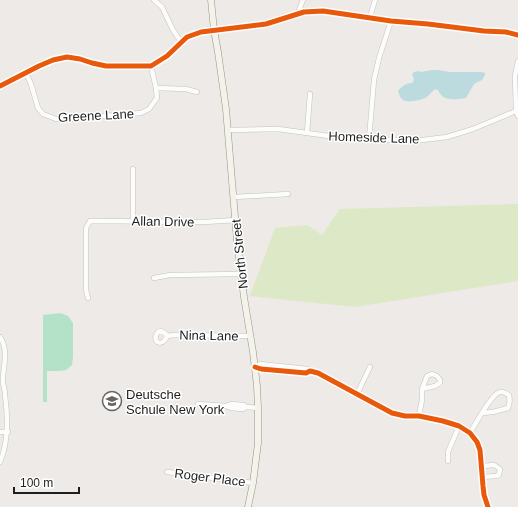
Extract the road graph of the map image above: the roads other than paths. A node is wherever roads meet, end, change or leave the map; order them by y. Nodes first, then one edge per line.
1 (154, 0) edge
2 (211, 0) edge
3 (303, 0) edge
4 (375, 0) edge
5 (298, 13) junction
6 (370, 18) junction
7 (391, 21) junction
8 (214, 30) junction
9 (518, 35) edge
10 (181, 42) junction
11 (518, 62) edge
12 (151, 66) junction
13 (26, 73) junction
14 (0, 86) edge
15 (156, 88) junction
16 (197, 92) dead end
17 (310, 94) dead end
18 (517, 114) edge
19 (228, 130) junction
20 (307, 133) junction
21 (369, 139) junction
22 (133, 169) dead end
23 (288, 194) dead end
24 (234, 197) junction
25 (236, 220) junction
26 (133, 221) junction
27 (241, 274) junction
28 (154, 278) dead end
29 (88, 298) dead end
30 (167, 336) dead end
31 (250, 336) junction
32 (0, 337) edge
33 (255, 367) junction
34 (370, 367) dead end
35 (422, 389) dead end
36 (357, 394) junction
37 (198, 404) dead end
38 (258, 408) junction
39 (482, 413) junction
40 (419, 416) junction
41 (459, 426) junction
42 (0, 432) edge
43 (8, 432) junction
44 (470, 433) junction
45 (448, 461) dead end
46 (0, 462) edge
47 (482, 466) junction
48 (167, 472) dead end
49 (482, 478) junction
50 (253, 483) junction
51 (248, 507) edge
52 (488, 507) edge

1 - 10 street
2 - 8 main road, North Street
3 - 5 street
4 - 6 street
5 - 6 street
5 - 8 street
6 - 7 street
7 - 9 street
7 - 21 street
8 - 10 street
8 - 19 main road, North Street
10 - 12 street
11 - 18 street
12 - 13 street
12 - 15 street, Greene Lane
13 - 14 street
13 - 15 street, Greene Lane
15 - 16 street
17 - 20 street
18 - 21 street, Homeside Lane
19 - 20 street, Homeside Lane
19 - 24 main road, North Street
20 - 21 street, Homeside Lane
22 - 26 street
23 - 24 street
24 - 25 main road, North Street
25 - 26 street, Allan Drive
25 - 27 main road, North Street
26 - 29 street, Allan Drive
27 - 28 street
27 - 31 main road, North Street
30 - 31 street, Nina Lane
31 - 33 main road, North Street
32 - 43 street
33 - 36 street
33 - 38 main road, North Street
34 - 36 street
35 - 40 street
36 - 40 street
37 - 38 street
38 - 50 main road, North Street
39 - 39 street
39 - 44 street
40 - 41 street
41 - 44 street
41 - 45 street
42 - 43 street
43 - 46 street
44 - 47 street
47 - 49 street
47 - 49 street
48 - 50 street, Roger Place
49 - 52 street
50 - 51 main road, North Street

